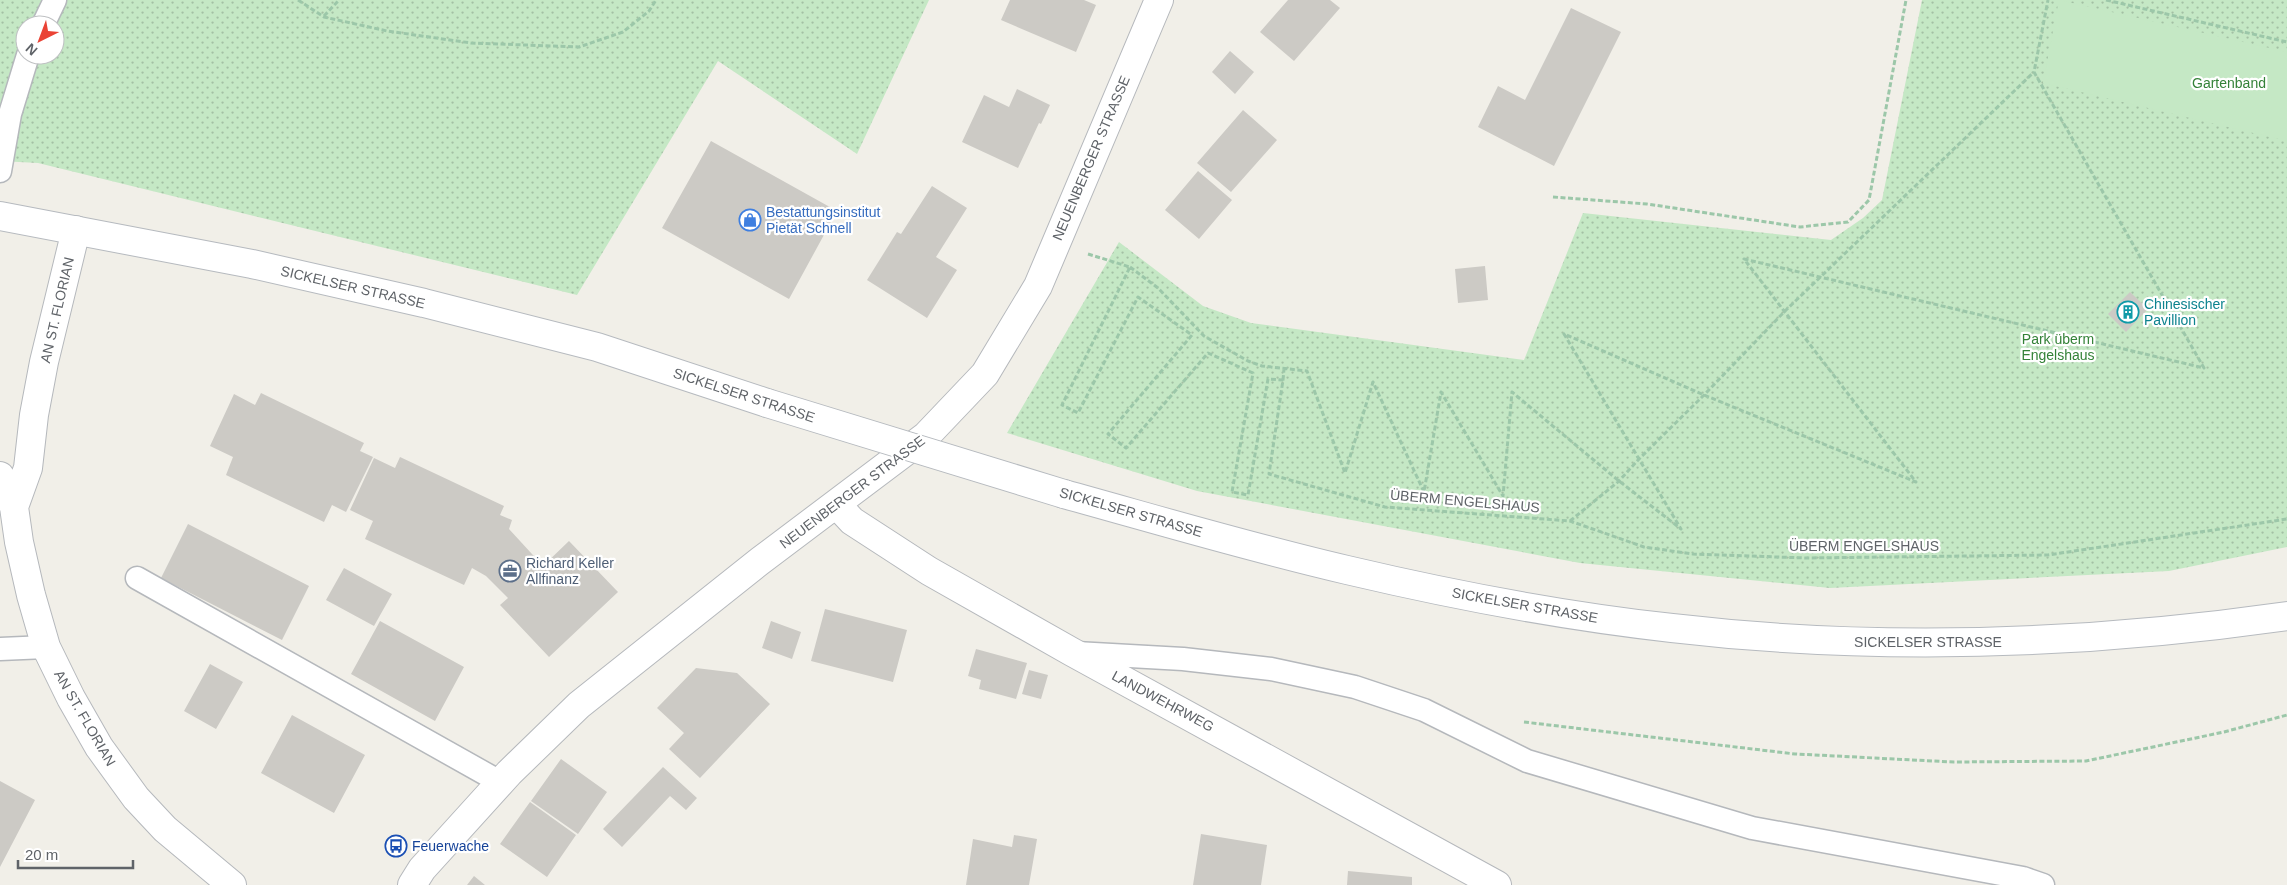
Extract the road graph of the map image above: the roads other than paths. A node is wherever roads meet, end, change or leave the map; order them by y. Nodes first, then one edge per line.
1 (55, 0) edge
2 (1159, 0) edge
3 (48, 15) edge
4 (25, 65) edge
5 (0, 171) edge
6 (0, 216) edge
7 (76, 230) junction
8 (0, 476) edge
9 (837, 505) junction
10 (14, 507) junction
11 (136, 578) dead end
12 (2287, 616) edge
13 (46, 647) junction
14 (0, 649) edge
15 (1072, 652) junction
16 (500, 782) junction
17 (232, 885) edge
18 (412, 885) edge
19 (1497, 885) edge
20 (2043, 885) edge

1 - 3 lane
2 - 9 street, NEUENBERGER STRASSE
4 - 5 lane
6 - 7 street, SICKELSER STRASSE
7 - 10 street, AN ST. FLORIAN
7 - 12 street, SICKELSER STRASSE, bridge
8 - 10 street, AN ST. FLORIAN
9 - 15 street, LANDWEHRWEG
9 - 16 street, NEUENBERGER STRASSE
10 - 13 street, AN ST. FLORIAN
11 - 16 lane
13 - 14 lane
13 - 17 street, AN ST. FLORIAN
15 - 19 street, LANDWEHRWEG
15 - 20 lane
16 - 18 street, NEUENBERGER STRASSE

